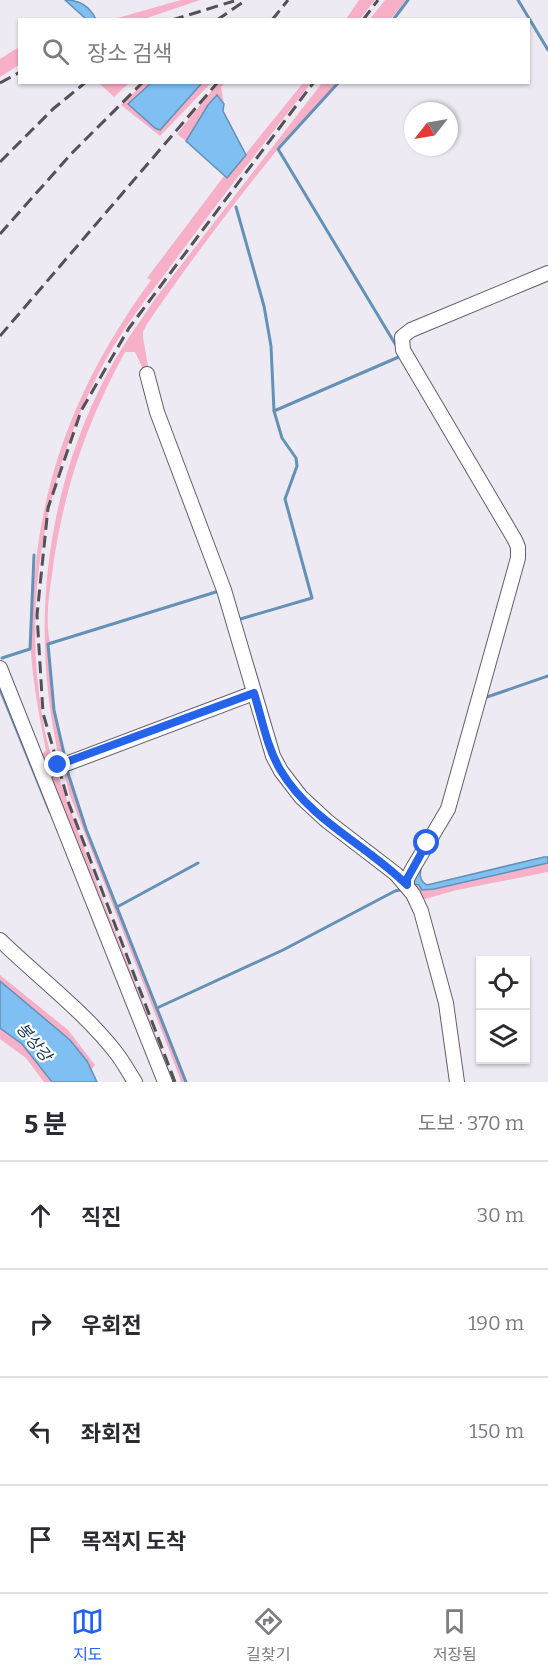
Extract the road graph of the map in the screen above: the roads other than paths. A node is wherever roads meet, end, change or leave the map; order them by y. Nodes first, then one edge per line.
1 (548, 273) edge
2 (147, 374) dead end
3 (0, 668) edge
4 (254, 693) junction
5 (42, 773) junction
6 (407, 885) junction
7 (0, 940) edge
8 (135, 1082) edge
9 (165, 1082) edge
10 (457, 1082) edge

1 - 6 street
2 - 4 street
3 - 5 street
4 - 5 street
4 - 6 street
5 - 9 street
6 - 10 street
7 - 8 street

